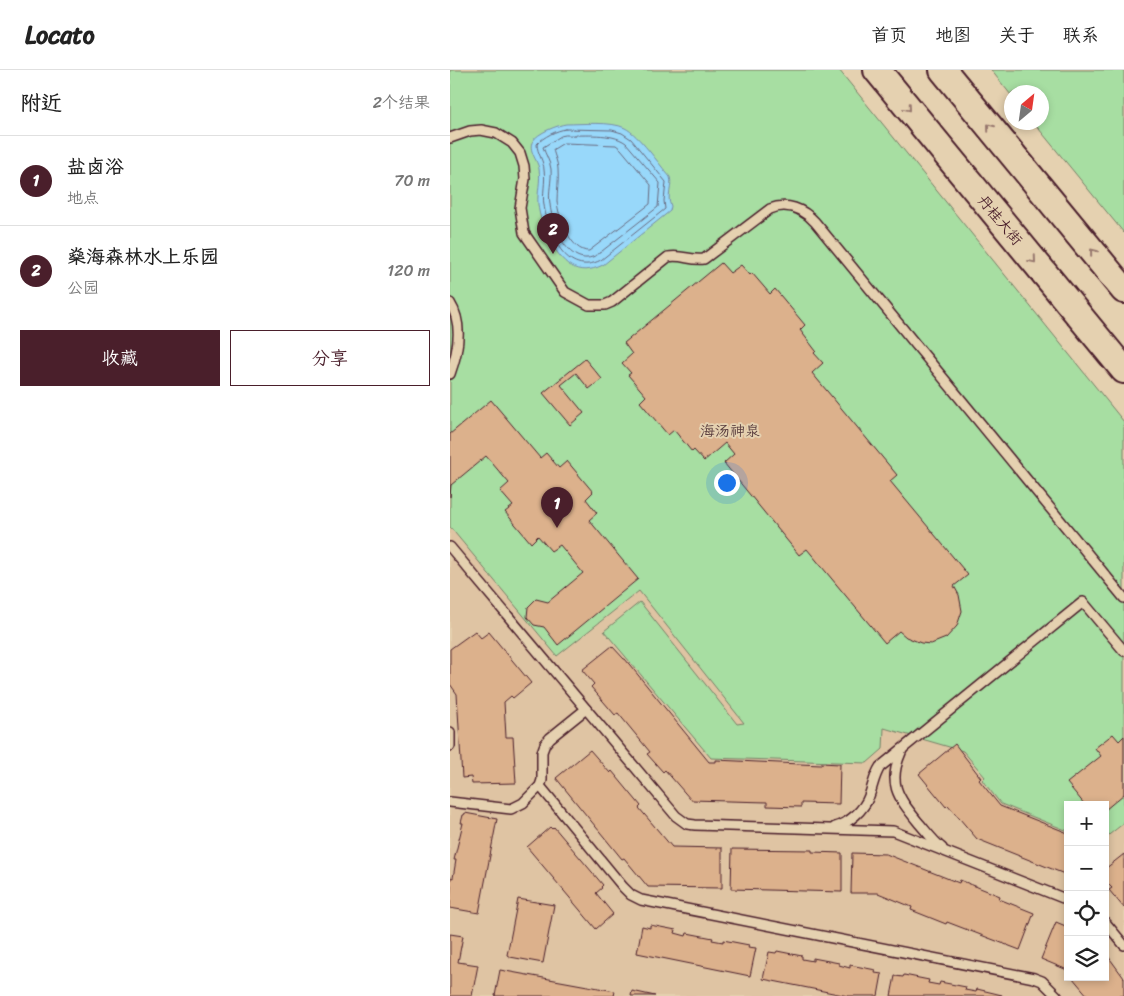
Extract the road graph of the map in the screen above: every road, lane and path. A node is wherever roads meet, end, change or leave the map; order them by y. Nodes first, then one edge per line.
1 (877, 70) edge
2 (943, 70) edge
3 (450, 138) edge
4 (1124, 290) edge
5 (450, 303) edge
6 (1124, 370) edge
7 (450, 374) edge
8 (450, 547) edge
9 (1124, 598) edge
10 (1124, 651) edge
11 (586, 709) junction
12 (450, 732) edge
13 (450, 746) edge
14 (903, 748) junction
15 (540, 786) junction
16 (450, 802) edge
17 (829, 829) junction
18 (948, 852) junction
19 (1064, 898) edge
20 (1109, 927) edge
21 (1124, 945) edge
22 (1057, 996) edge

1 -> 6 main road, 丹桂大街
4 -> 2 main road
3 - 9 lane
5 - 7 lane
8 - 11 lane
10 - 14 lane
11 - 15 lane
11 - 17 lane
12 - 13 lane
14 - 17 lane
14 - 18 lane
15 - 16 lane
15 - 22 lane
17 - 18 lane
18 - 19 lane
20 - 21 lane

